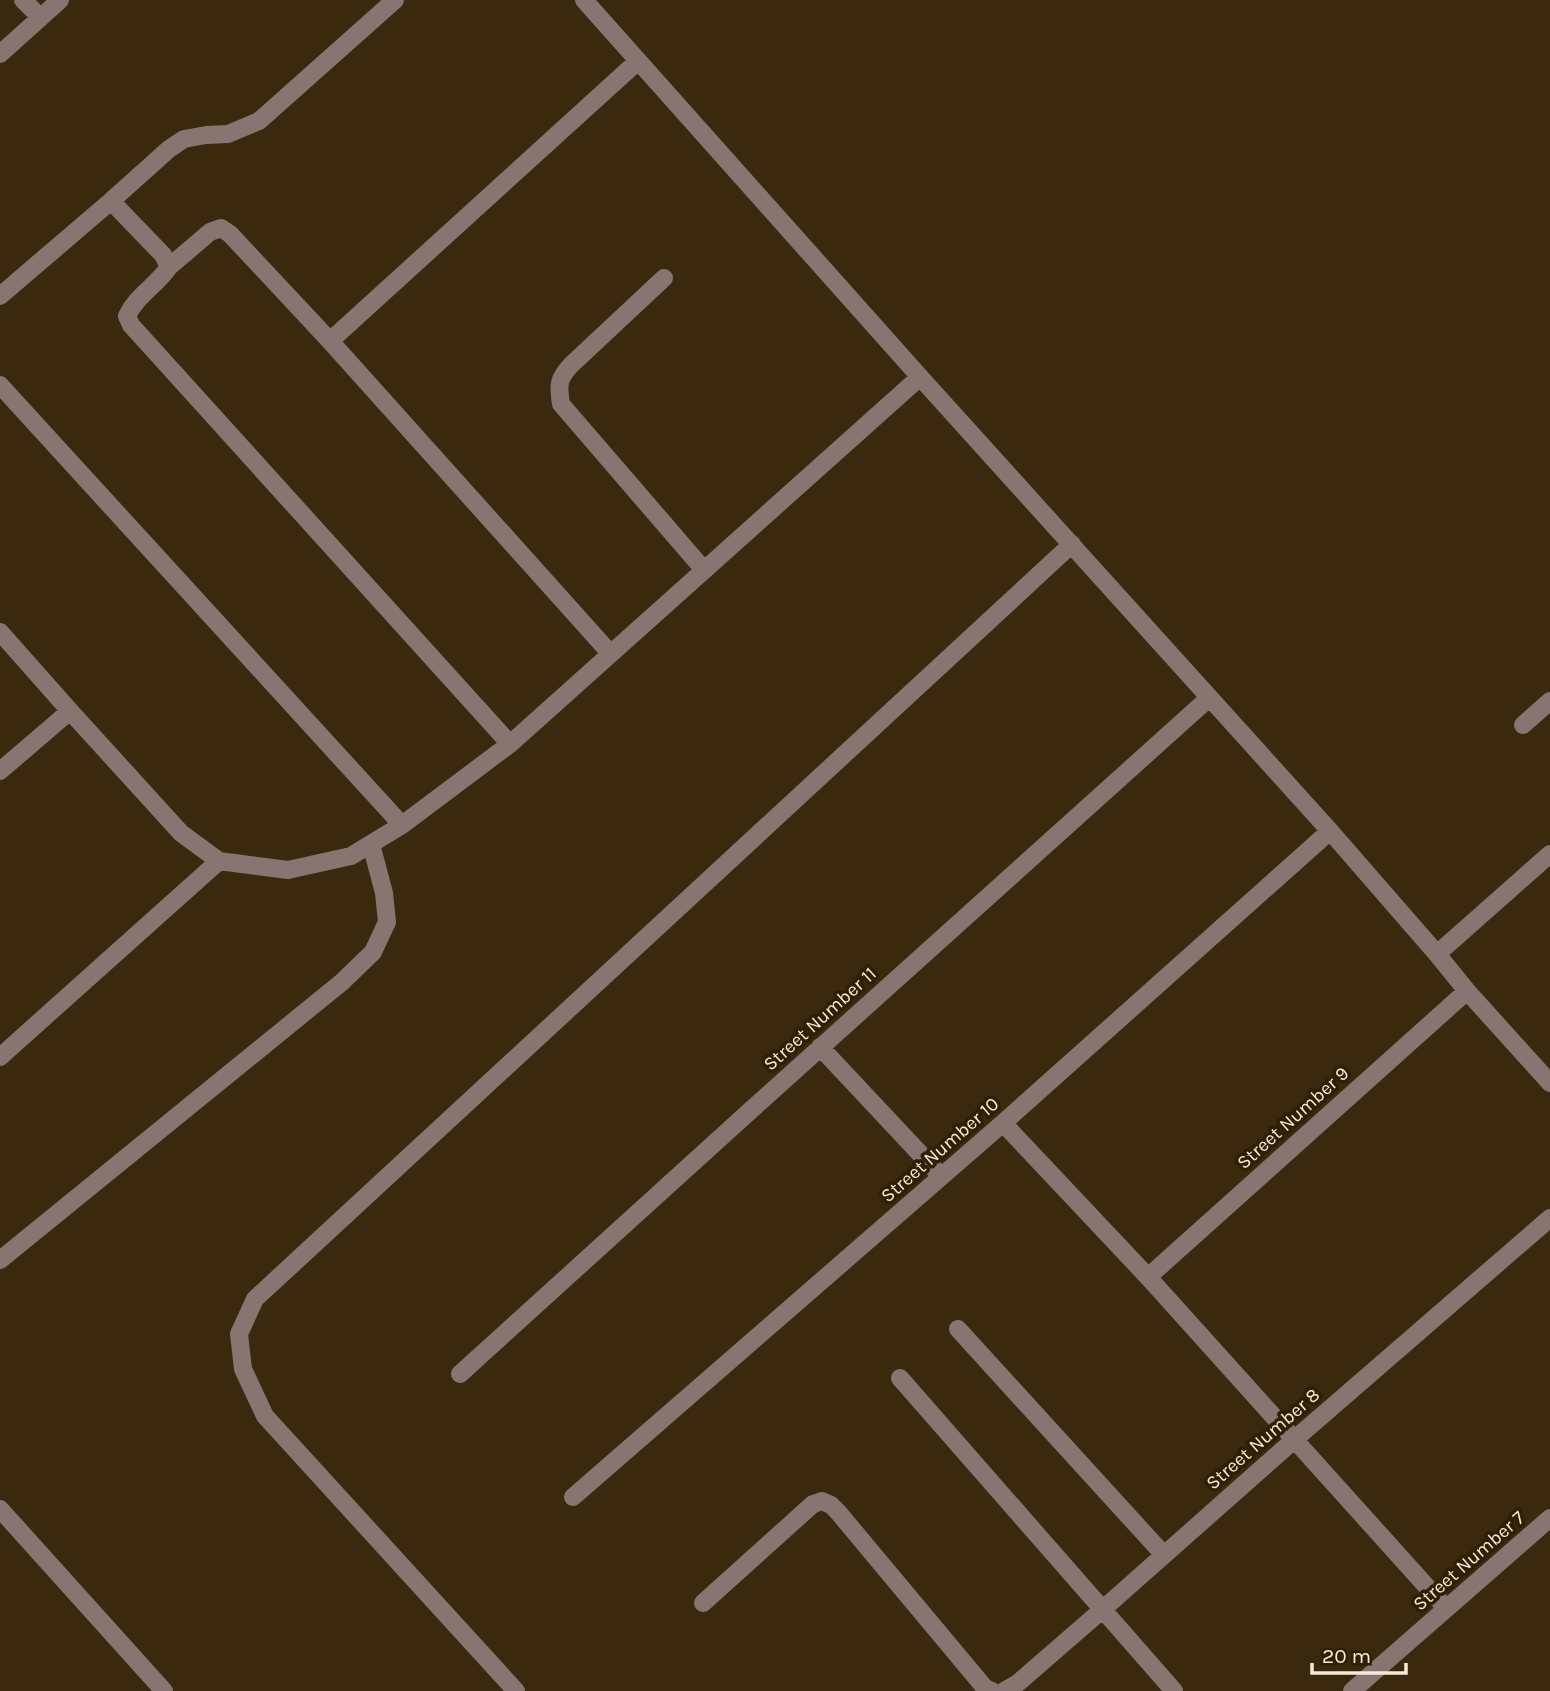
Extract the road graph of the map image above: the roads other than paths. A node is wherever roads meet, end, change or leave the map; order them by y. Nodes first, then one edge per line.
1 (23, 0) edge
2 (60, 0) edge
3 (395, 0) edge
4 (584, 0) edge
5 (40, 17) junction
6 (0, 54) edge
7 (638, 61) junction
8 (111, 201) junction
9 (169, 267) junction
10 (664, 278) dead end
11 (0, 296) edge
12 (330, 341) junction
13 (920, 377) junction
14 (0, 385) edge
15 (1072, 544) junction
16 (704, 570) junction
17 (0, 632) edge
18 (610, 653) junction
19 (1209, 698) junction
20 (1550, 701) edge
21 (69, 711) junction
22 (1523, 725) dead end
23 (510, 744) junction
24 (0, 771) edge
25 (402, 825) junction
26 (1330, 831) junction
27 (371, 844) junction
28 (1550, 854) edge
29 (219, 861) junction
30 (1437, 954) junction
31 (1467, 991) junction
32 (820, 1047) junction
33 (0, 1057) edge
34 (1550, 1083) edge
35 (1003, 1123) junction
36 (941, 1176) junction
37 (1550, 1218) edge
38 (0, 1260) edge
39 (1148, 1277) junction
40 (958, 1329) dead end
41 (460, 1374) dead end
42 (900, 1378) dead end
43 (1295, 1439) junction
44 (573, 1497) dead end
45 (1, 1512) edge
46 (1550, 1518) edge
47 (1164, 1555) junction
48 (704, 1603) dead end
49 (1446, 1608) junction
50 (1102, 1610) junction
51 (164, 1691) edge
52 (516, 1691) edge
53 (992, 1691) edge
54 (1004, 1691) edge
55 (1174, 1691) edge
56 (1352, 1691) edge

1 - 5 street
2 - 5 street
3 - 8 street
4 - 7 street
5 - 6 street
7 - 12 street
7 - 13 street
8 - 9 street
8 - 11 street
9 - 12 street
9 - 23 street
10 - 16 street
12 - 18 street
13 - 15 street
13 - 16 street
14 - 25 street
15 - 19 street
15 - 52 street
16 - 18 street
17 - 21 street
18 - 23 street
19 - 26 street
19 - 32 street, Street Number 11
20 - 22 street
21 - 24 street
21 - 29 street
23 - 25 street
25 - 27 street
26 - 30 street
26 - 35 street, Street Number 10
27 - 29 street
27 - 38 street
28 - 30 street
29 - 33 street
30 - 31 street
31 - 34 street
31 - 39 street, Street Number 9
32 - 36 street
32 - 41 street, Street Number 11
35 - 36 street, Street Number 10
35 - 39 street
36 - 44 street, Street Number 10
37 - 43 street, Street Number 8
39 - 43 street
40 - 47 street
42 - 50 street
43 - 47 street, Street Number 8
43 - 49 street
45 - 51 street
46 - 49 street, Street Number 7
47 - 50 street, Street Number 8
48 - 53 street
49 - 56 street, Street Number 7
50 - 54 street, Street Number 8
50 - 55 street

